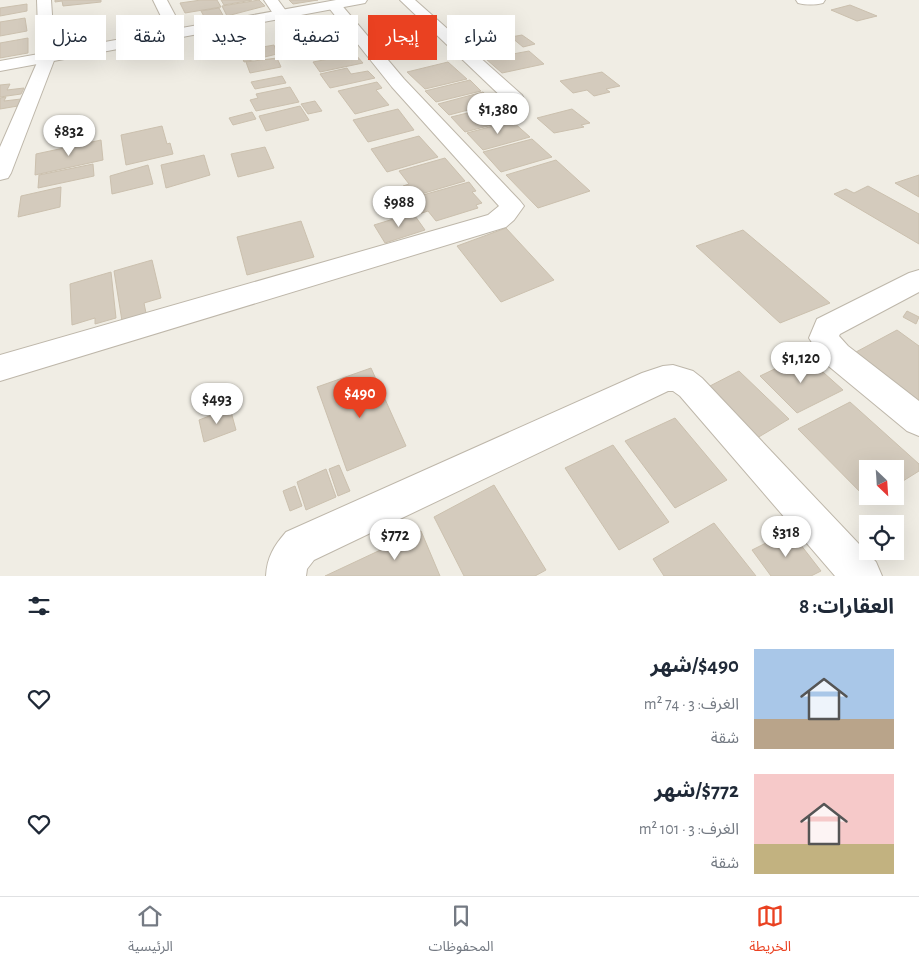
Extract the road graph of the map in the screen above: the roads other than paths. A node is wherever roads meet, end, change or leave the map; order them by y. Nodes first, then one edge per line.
1 (44, 0) edge
2 (160, 0) edge
3 (272, 0) edge
4 (360, 0) edge
5 (408, 0) edge
6 (803, 0) edge
7 (818, 0) edge
8 (334, 5) junction
9 (45, 15) edge
10 (168, 15) edge
11 (281, 15) joint
12 (275, 16) edge
13 (184, 33) edge
14 (35, 60) edge
15 (46, 60) edge
16 (0, 66) edge
17 (515, 99) dead end
18 (0, 173) edge
19 (919, 280) edge
20 (0, 368) edge
21 (919, 421) edge
22 (286, 576) edge
23 (862, 576) edge

1 - 9 street
2 - 10 street
3 - 11 street
4 - 8 street
5 - 17 street
6 - 7 street
8 - 11 street
8 - 20 street
12 - 13 street
14 - 16 street
15 - 18 street
19 - 21 street
22 - 23 street

